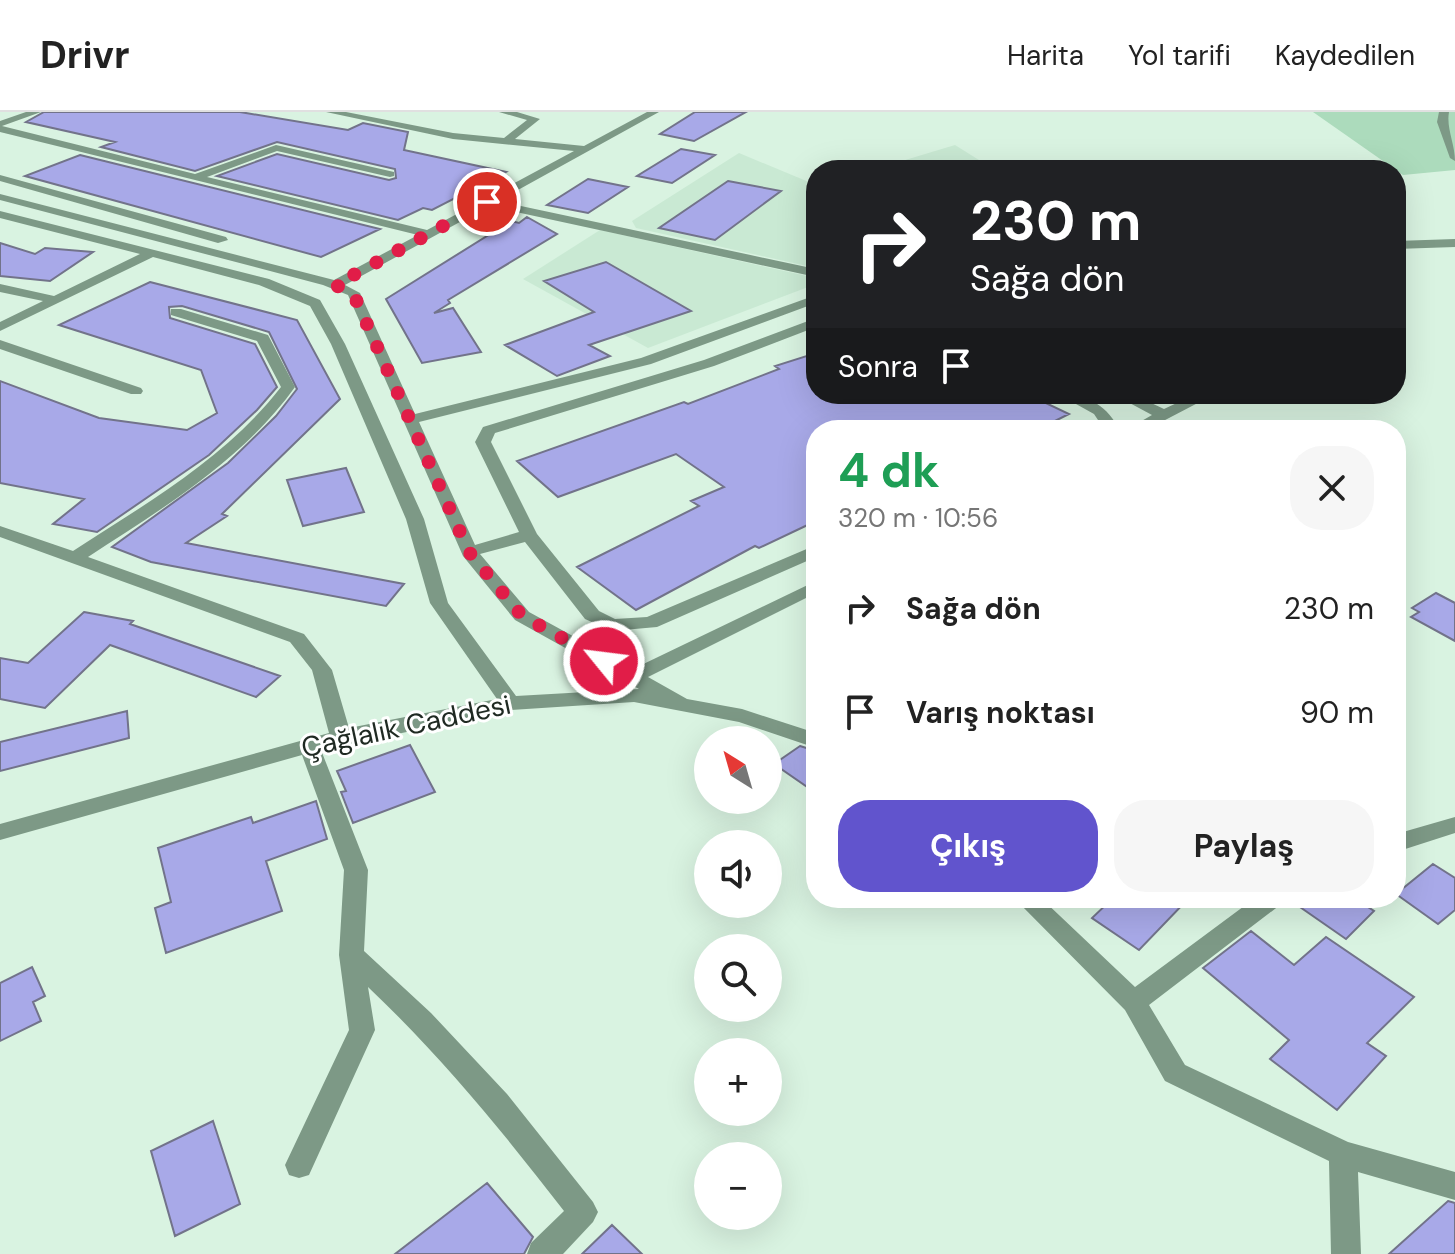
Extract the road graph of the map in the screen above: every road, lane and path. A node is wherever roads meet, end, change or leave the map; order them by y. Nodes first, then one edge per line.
1 (36, 112) edge
2 (331, 112) edge
3 (504, 112) edge
4 (654, 112) edge
5 (1444, 112) edge
6 (0, 126) edge
7 (504, 143) junction
8 (585, 149) junction
9 (1455, 158) edge
10 (390, 174) dead end
11 (196, 177) junction
12 (0, 178) edge
13 (0, 197) edge
14 (487, 202) junction
15 (0, 214) edge
16 (428, 234) junction
17 (1455, 243) edge
18 (1406, 245) edge
19 (154, 252) junction
20 (806, 271) edge
21 (331, 283) junction
22 (0, 288) edge
23 (55, 300) junction
24 (806, 303) edge
25 (176, 312) dead end
26 (806, 326) edge
27 (0, 327) edge
28 (0, 344) edge
29 (689, 348) junction
30 (709, 363) junction
31 (136, 391) dead end
32 (1086, 404) edge
33 (1141, 404) edge
34 (1187, 404) edge
35 (1164, 415) junction
36 (410, 420) junction
37 (1106, 420) edge
38 (1154, 420) edge
39 (0, 531) edge
40 (529, 535) junction
41 (469, 552) junction
42 (806, 554) edge
43 (74, 558) junction
44 (806, 591) edge
45 (632, 677) junction
46 (511, 703) junction
47 (683, 705) junction
48 (340, 737) junction
49 (806, 738) edge
50 (309, 745) junction
51 (1455, 825) edge
52 (0, 832) edge
53 (1406, 840) edge
54 (1036, 908) edge
55 (1259, 908) edge
56 (351, 955) junction
57 (1134, 1002) junction
58 (1343, 1154) junction
59 (299, 1165) dead end
60 (1455, 1186) edge
61 (542, 1254) edge
62 (1346, 1254) edge

1 - 6 street
2 - 7 street
3 - 7 street
4 - 8 street
5 - 9 street
6 - 11 street
7 - 8 street
8 - 14 street
10 - 11 street
11 - 16 street
12 - 21 street
13 - 21 street
14 - 16 street
14 - 20 street
15 - 19 street
16 - 21 street
17 - 18 street
19 - 23 street
19 - 46 street
21 - 36 street
22 - 23 street
23 - 27 street
24 - 29 street
25 - 43 street
26 - 30 street
28 - 31 street
29 - 30 street
29 - 36 street
30 - 40 street
32 - 37 street
33 - 35 street
34 - 35 street
35 - 38 street
36 - 41 street
39 - 43 street
40 - 41 street
40 - 42 street
41 - 45 street
43 - 48 street
44 - 45 street
45 - 47 street
46 - 47 street, Çağlalık Caddesi
46 - 48 street, Çağlalık Caddesi
47 - 49 street, Çağlalık Caddesi
48 - 50 street, Çağlalık Caddesi
50 - 52 street, Çağlalık Caddesi
50 - 56 street
51 - 53 street
54 - 57 street
55 - 57 street
56 - 59 street
56 - 61 street
57 - 58 street
58 - 60 street
58 - 62 street

